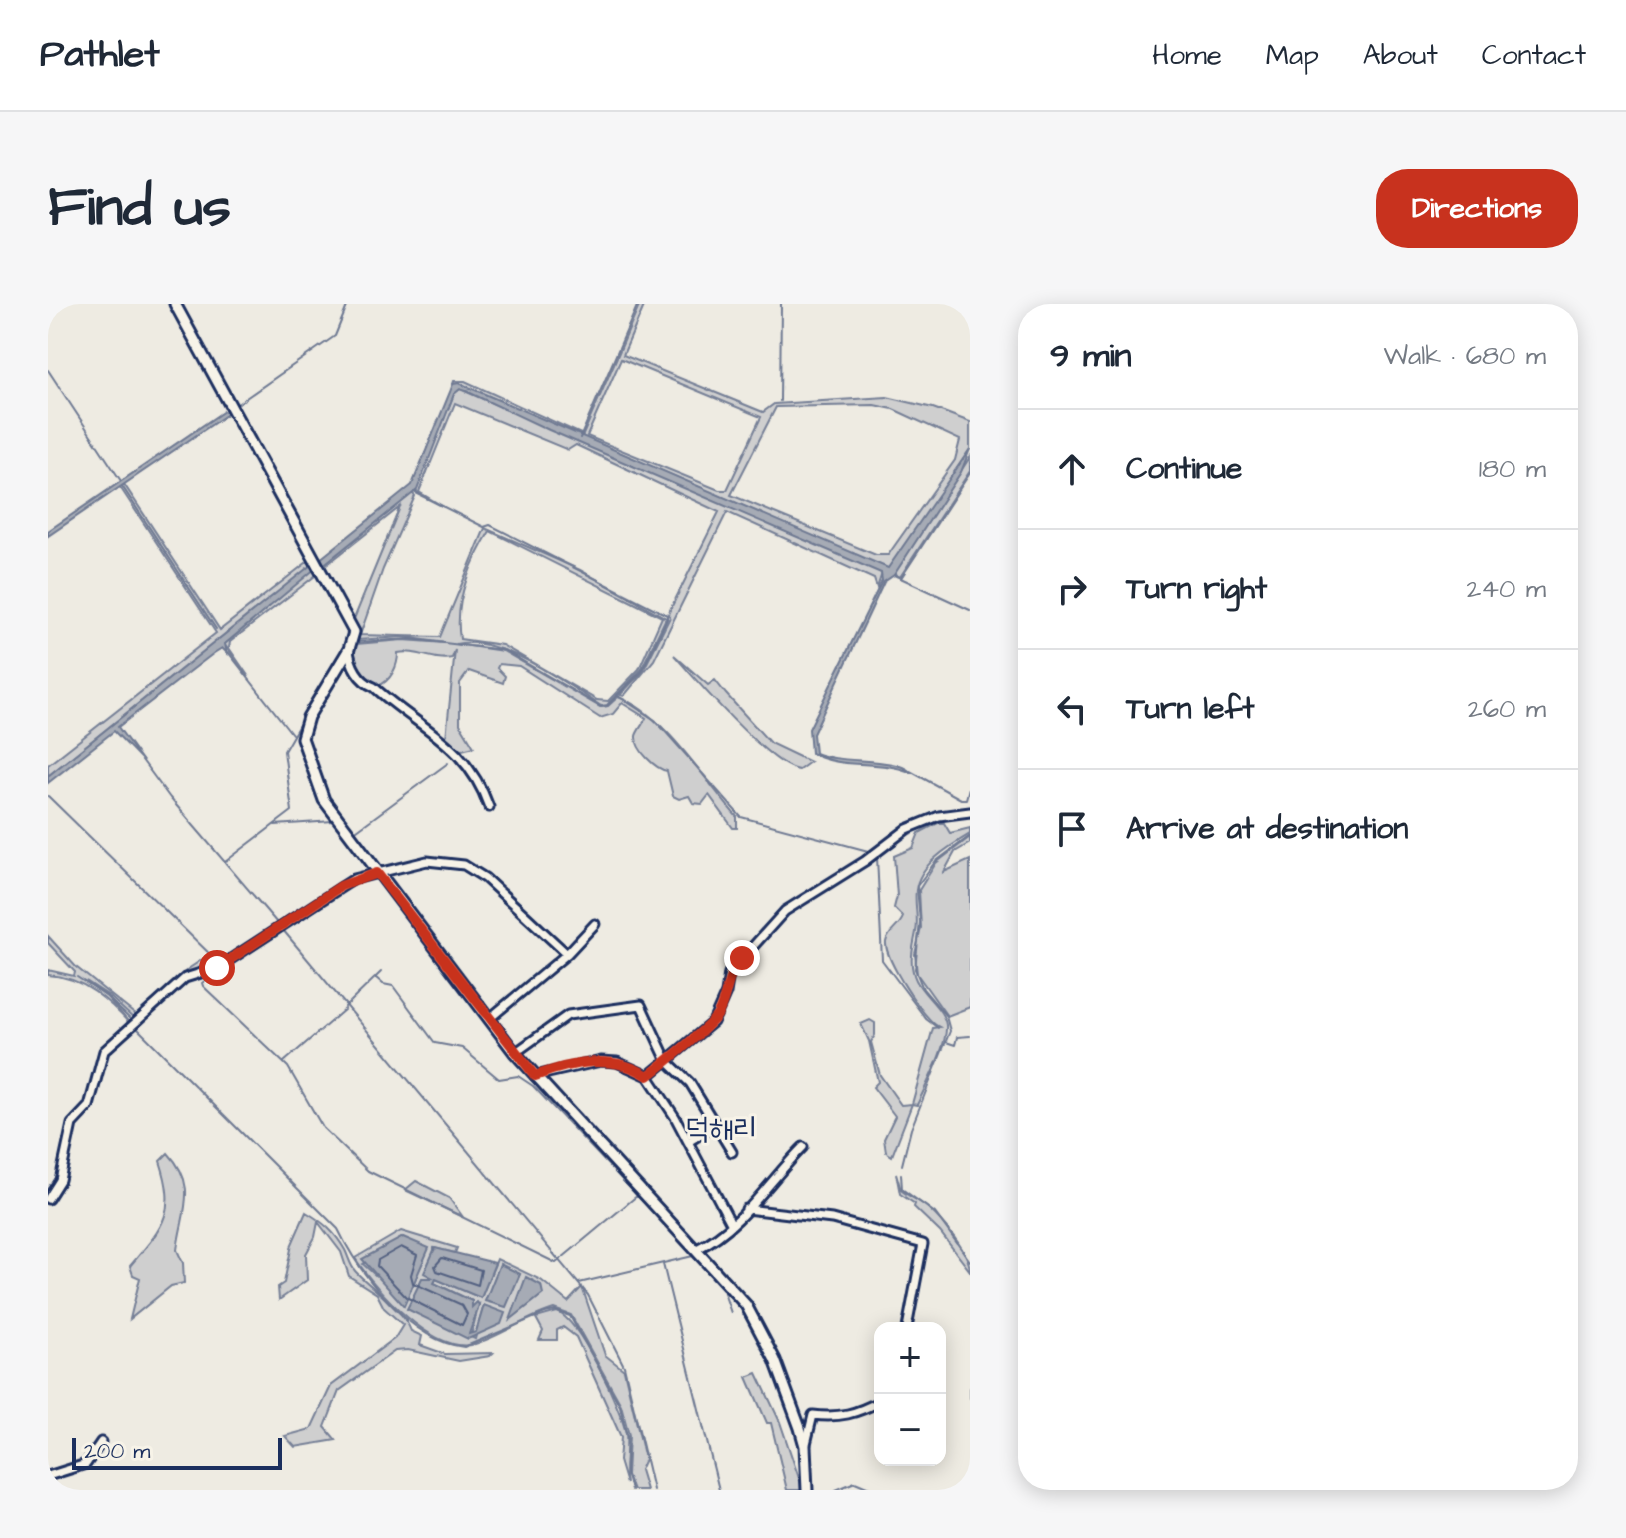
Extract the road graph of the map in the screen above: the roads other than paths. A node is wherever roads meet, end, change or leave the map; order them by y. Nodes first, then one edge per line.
1 (175, 304) edge
2 (349, 649) junction
3 (489, 807) dead end
4 (970, 812) edge
5 (377, 873) junction
6 (595, 924) dead end
7 (567, 954) junction
8 (489, 1019) junction
9 (515, 1053) junction
10 (667, 1061) junction
11 (535, 1076) junction
12 (648, 1076) junction
13 (715, 1125) junction
14 (688, 1142) junction
15 (803, 1147) dead end
16 (732, 1152) dead end
17 (48, 1199) edge
18 (746, 1209) junction
19 (732, 1225) junction
20 (697, 1249) junction
21 (908, 1322) edge
22 (874, 1404) edge
23 (101, 1442) dead end
24 (805, 1446) junction
25 (48, 1476) edge
26 (807, 1490) edge

1 - 2 street
2 - 3 street
2 - 5 street
4 - 10 street
5 - 7 street
5 - 8 street
5 - 17 street
6 - 7 street
7 - 8 street
8 - 9 street
9 - 10 street
9 - 11 street
10 - 12 street
10 - 13 street
11 - 12 street
11 - 20 street
12 - 14 street
13 - 14 street
13 - 16 street
14 - 19 street
15 - 18 street
18 - 19 street
18 - 21 street
19 - 20 street
20 - 24 street
22 - 24 street
23 - 25 street
24 - 26 street

